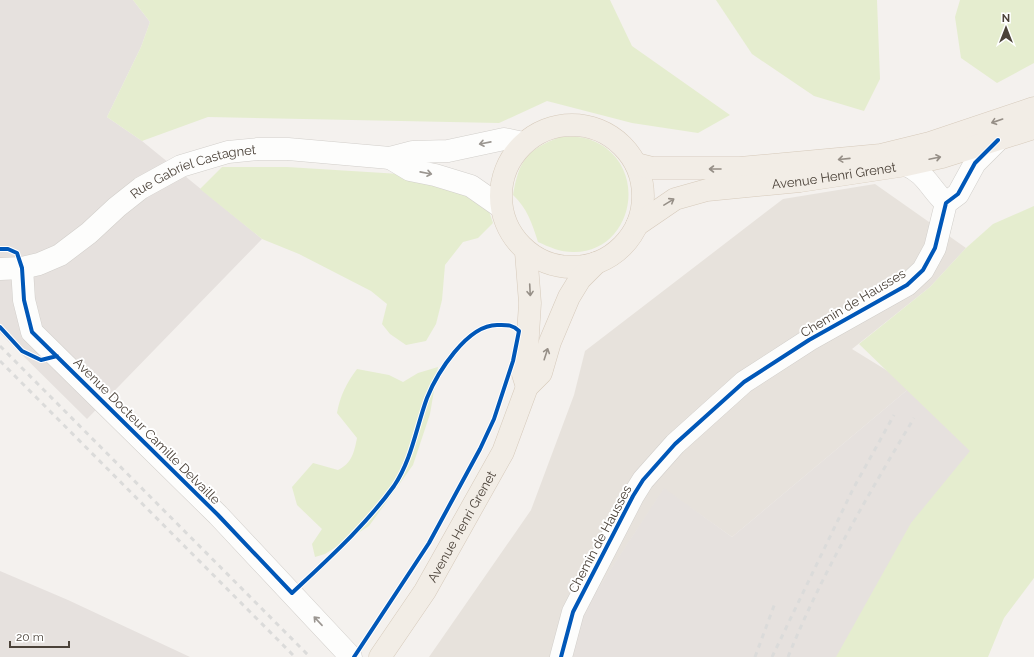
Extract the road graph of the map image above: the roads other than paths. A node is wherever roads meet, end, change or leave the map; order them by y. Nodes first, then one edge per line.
1 (1034, 108) edge
2 (1034, 128) edge
3 (998, 140) junction
4 (523, 143) junction
5 (390, 158) junction
6 (636, 164) junction
7 (906, 165) junction
8 (946, 203) junction
9 (500, 207) junction
10 (637, 225) junction
11 (526, 252) junction
12 (596, 263) junction
13 (22, 268) junction
14 (0, 270) edge
15 (527, 387) junction
16 (348, 653) edge
17 (380, 657) edge
18 (561, 657) edge

1 -> 6 main road, Avenue Henri Grenet
2 - 3 main road, Avenue Henri Grenet
7 -> 3 main road, Avenue Henri Grenet
3 - 8 street
4 -> 5 street, Rue Gabriel Castagnet
4 - 6 main road
4 - 9 main road
5 -> 9 street, Rue Gabriel Castagnet
5 - 13 street, Rue Gabriel Castagnet
6 - 10 main road
7 - 8 street
10 -> 7 main road, Avenue Henri Grenet
8 - 18 street, Chemin de Hausses
9 - 11 main road
10 - 12 main road
11 - 12 main road
11 -> 15 main road
15 -> 12 main road, Avenue Henri Grenet
13 - 14 street
16 -> 13 street, Avenue Docteur Camille Delvaille
15 - 17 main road, Avenue Henri Grenet

